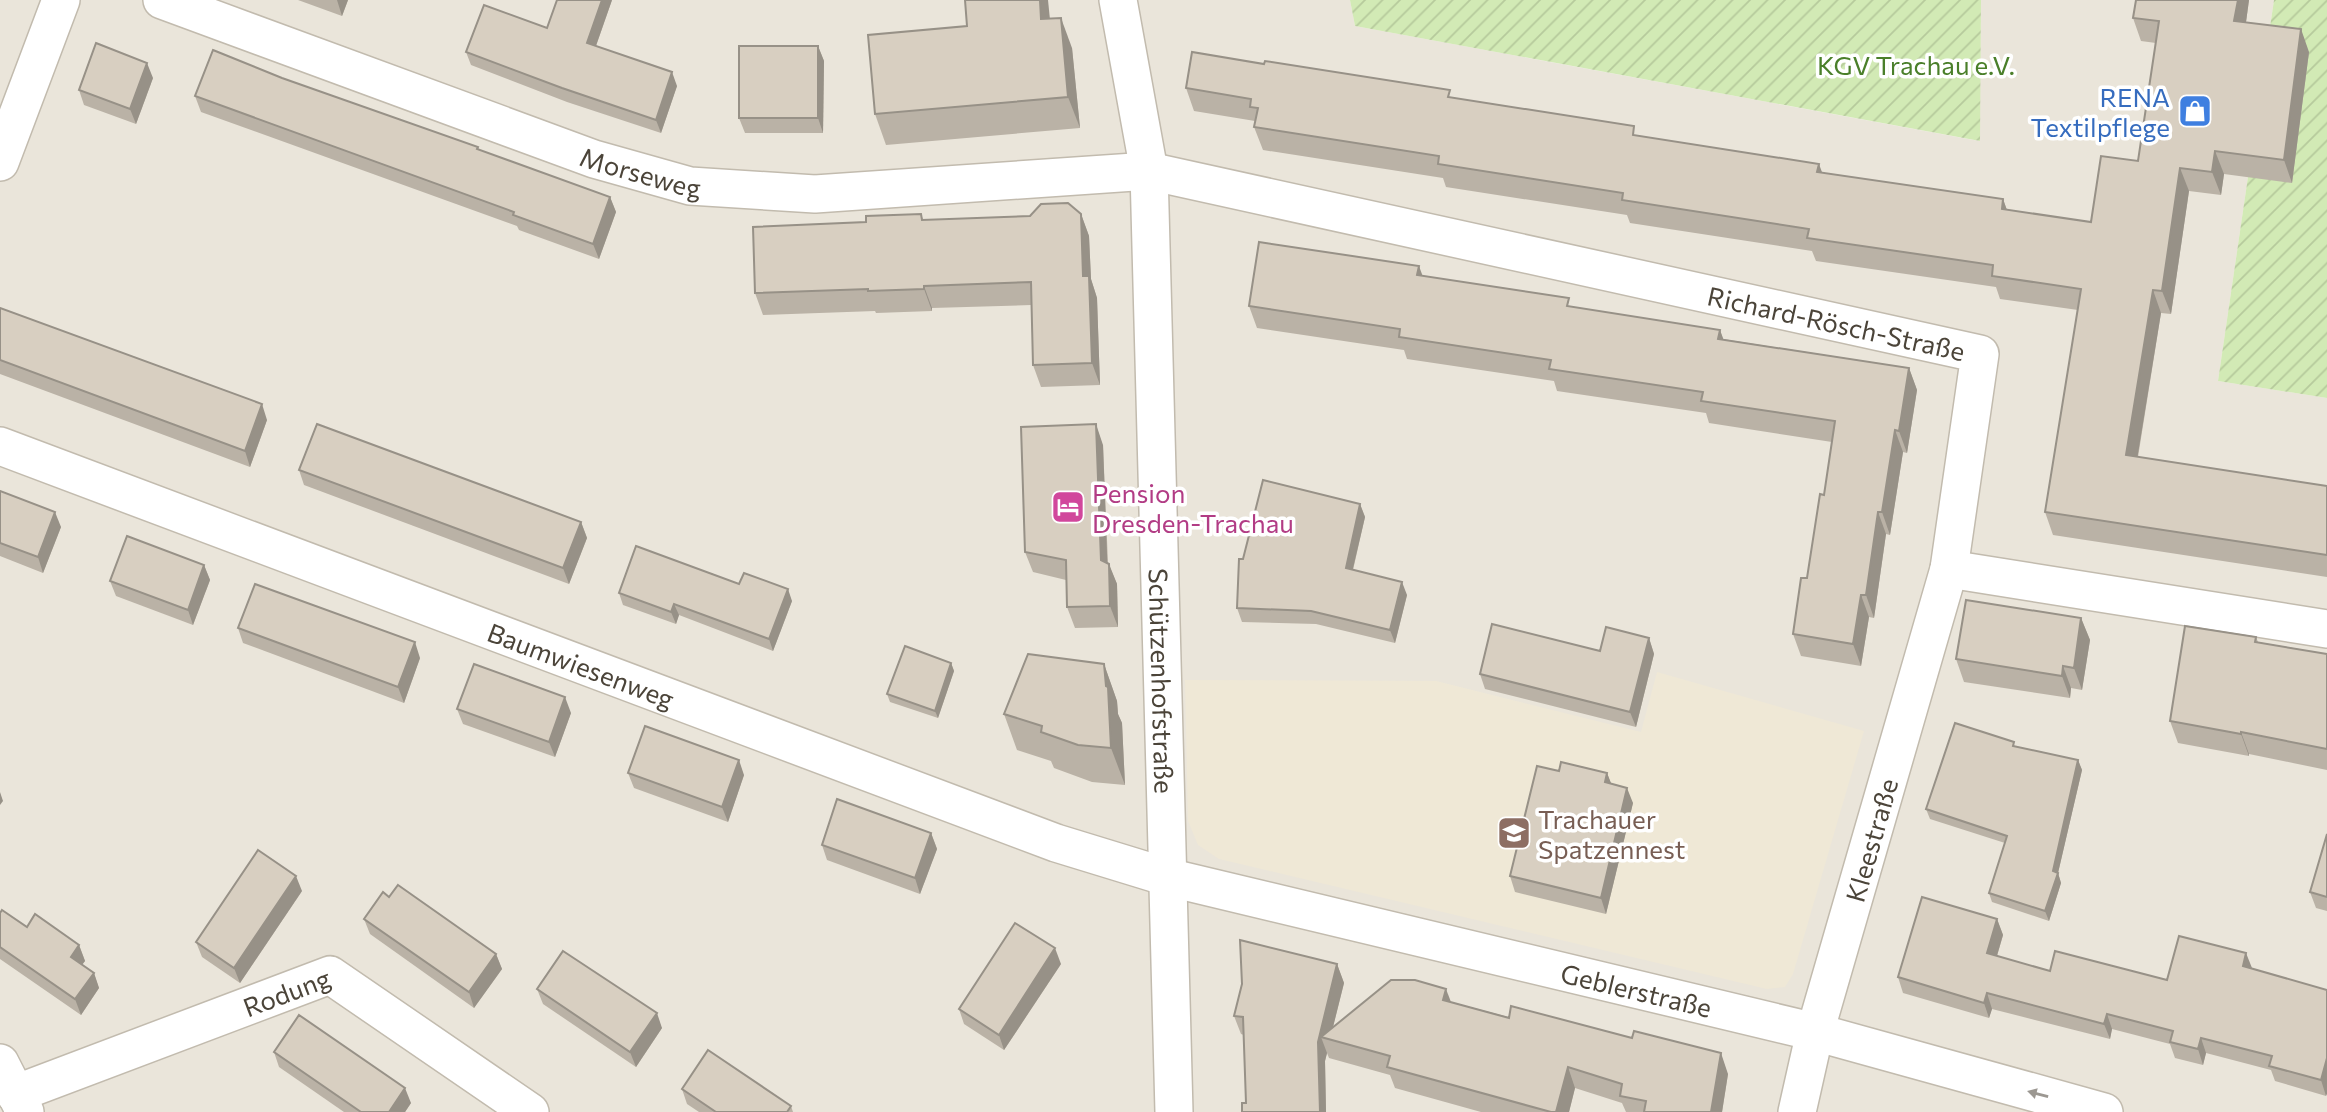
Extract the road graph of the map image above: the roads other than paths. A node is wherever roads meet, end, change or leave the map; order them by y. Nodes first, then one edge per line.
1 (61, 0) edge
2 (162, 0) edge
3 (1118, 0) edge
4 (0, 162) edge
5 (1149, 172) junction
6 (0, 446) edge
7 (1949, 569) junction
8 (2327, 629) edge
9 (1167, 877) junction
10 (1815, 1032) junction
11 (13, 1090) edge
12 (530, 1112) edge
13 (1174, 1112) edge
14 (1797, 1112) edge
15 (2104, 1112) edge

1 - 4 street
2 - 5 street, Morseweg
3 - 5 street, Schützenhofstraße
5 - 7 street, Richard-Rösch-Straße
5 - 9 street, Schützenhofstraße
6 - 9 street, Baumwiesenweg
7 - 8 street
7 - 10 street, Kleestraße
9 - 10 street, Geblerstraße
9 - 13 street, Schützenhofstraße
10 - 14 street, Kleestraße
15 -> 10 street, Geblerstraße
11 - 12 street, Rodung

